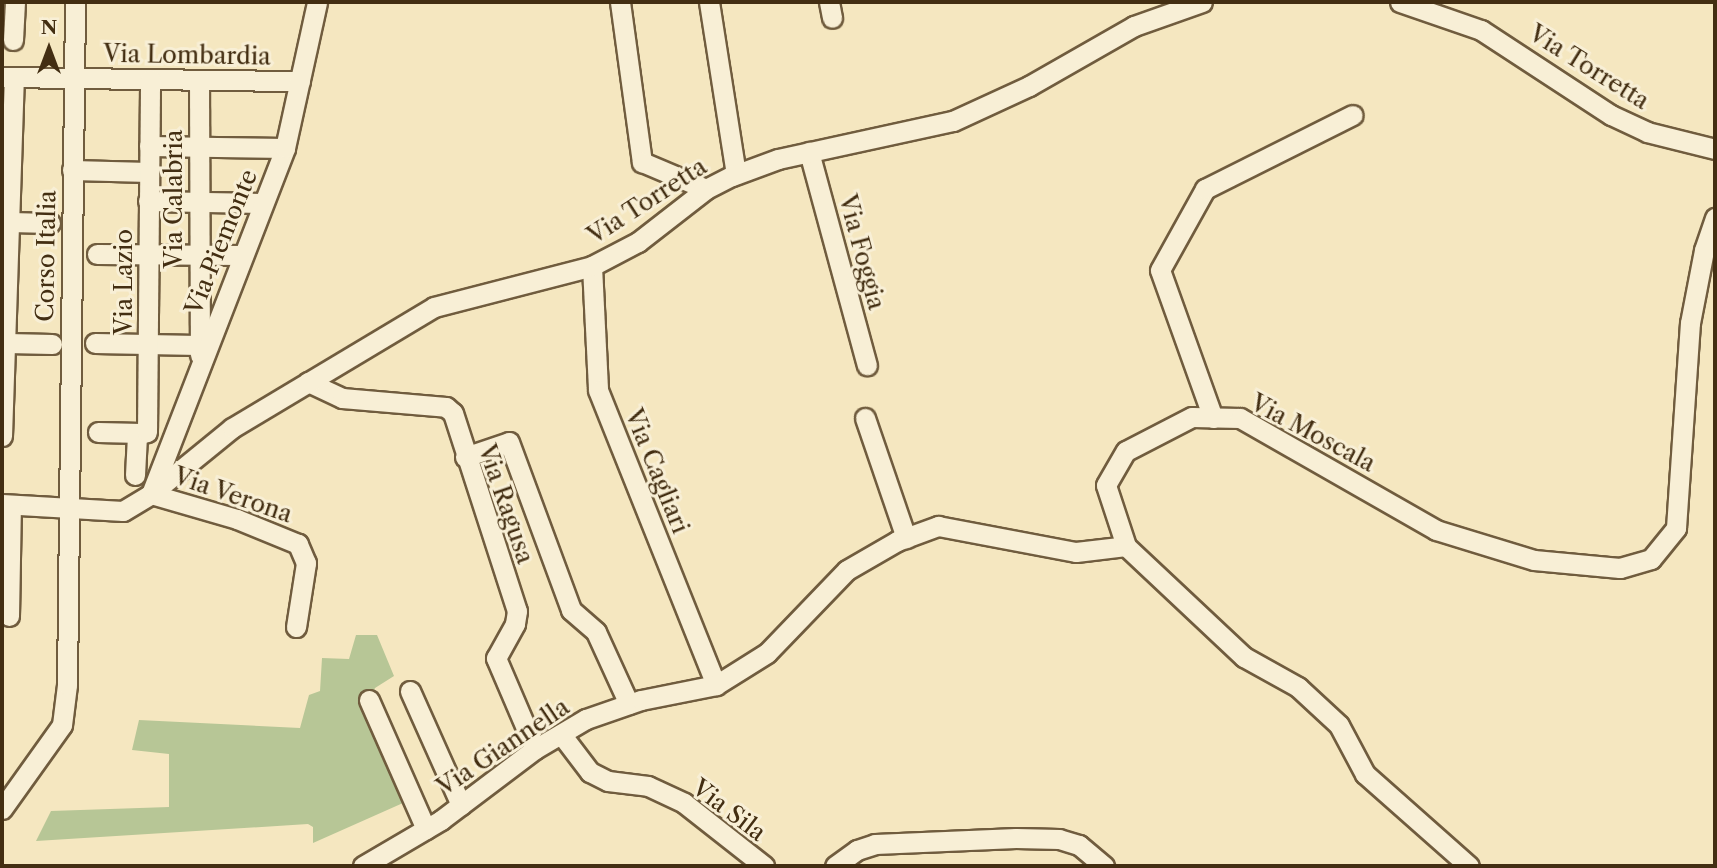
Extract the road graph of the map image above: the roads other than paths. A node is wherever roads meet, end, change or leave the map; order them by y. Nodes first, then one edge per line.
1 (15, 2) edge
2 (75, 2) edge
3 (317, 2) edge
4 (621, 2) edge
5 (709, 2) edge
6 (1202, 2) edge
7 (1400, 2) edge
8 (13, 40) dead end
9 (8, 77) edge
10 (74, 78) junction
11 (150, 79) junction
12 (199, 80) junction
13 (300, 81) junction
14 (1353, 115) dead end
15 (149, 146) junction
16 (200, 146) junction
17 (285, 148) junction
18 (1715, 149) edge
19 (809, 152) junction
20 (72, 170) junction
21 (149, 172) junction
22 (736, 174) junction
23 (706, 189) junction
24 (148, 201) junction
25 (199, 201) junction
26 (263, 203) junction
27 (1715, 218) edge
28 (10, 222) junction
29 (50, 223) dead end
30 (97, 254) dead end
31 (148, 254) junction
32 (198, 254) junction
33 (242, 255) junction
34 (592, 266) junction
35 (7, 343) junction
36 (95, 343) dead end
37 (52, 344) dead end
38 (149, 344) junction
39 (200, 353) junction
40 (867, 365) dead end
41 (308, 382) junction
42 (865, 418) dead end
43 (1213, 418) junction
44 (98, 432) dead end
45 (141, 433) junction
46 (3, 436) edge
47 (465, 457) junction
48 (135, 475) dead end
49 (151, 494) junction
50 (6, 505) edge
51 (66, 510) junction
52 (906, 538) junction
53 (1126, 546) junction
54 (9, 617) dead end
55 (296, 627) dead end
56 (716, 685) junction
57 (410, 691) dead end
58 (369, 701) dead end
59 (629, 704) junction
60 (561, 734) junction
61 (535, 749) junction
62 (461, 805) junction
63 (2, 807) edge
64 (426, 829) junction
65 (363, 866) edge
66 (764, 866) edge
67 (835, 866) edge
68 (1104, 866) edge
69 (1469, 866) edge

1 - 8 street
2 - 10 street, Corso Italia
3 - 13 street, Via Piemonte
4 - 23 street
5 - 22 street
6 - 19 street, Via Torretta
7 - 18 street, Via Torretta
9 - 10 street, Via Lombardia
9 - 28 street
10 - 11 street, Via Lombardia
10 - 20 street, Corso Italia
11 - 12 street, Via Lombardia
11 - 15 street, Via Lazio
12 - 13 street, Via Lombardia
12 - 16 street, Via Calabria
13 - 17 street, Via Piemonte
14 - 43 street
15 - 16 street
15 - 21 street, Via Lazio
16 - 17 street
16 - 25 street, Via Calabria
17 - 26 street, Via Piemonte
19 - 22 street, Via Torretta
19 - 40 street, Via Foggia
20 - 21 street
20 - 51 street, Corso Italia
21 - 24 street, Via Lazio
22 - 23 street, Via Torretta
23 - 34 street, Via Torretta
24 - 25 street
24 - 31 street, Via Lazio
25 - 26 street
25 - 32 street, Via Calabria
26 - 33 street, Via Piemonte
27 - 43 street, Via Moscala
28 - 29 street
28 - 35 street
30 - 31 street
31 - 32 street
31 - 38 street, Via Lazio
32 - 33 street
32 - 39 street, Via Calabria
33 - 39 street, Via Piemonte
34 - 41 street, Via Torretta
34 - 56 street, Via Cagliari
35 - 37 street
35 - 46 street
36 - 38 street
38 - 39 street
38 - 45 street, Via Lazio
39 - 49 street, Via Piemonte
41 - 47 street, Via Ragusa
41 - 49 street, Via Torretta
42 - 52 street
43 - 53 street, Via Moscala
44 - 45 street
45 - 48 street, Via Lazio
47 - 59 street
47 - 61 street, Via Ragusa
49 - 51 street, Via Torretta
49 - 55 street, Via Verona
50 - 51 street, Via Torretta
50 - 54 street
51 - 63 street, Corso Italia
52 - 53 street, Via Giannella
52 - 56 street, Via Giannella
53 - 69 street, Via Moscala
56 - 59 street, Via Giannella
57 - 62 street
58 - 64 street
59 - 60 street, Via Giannella
60 - 61 street, Via Giannella
60 - 66 street, Via Sila
61 - 62 street, Via Giannella
62 - 64 street, Via Giannella
64 - 65 street, Via Giannella
67 - 68 street

